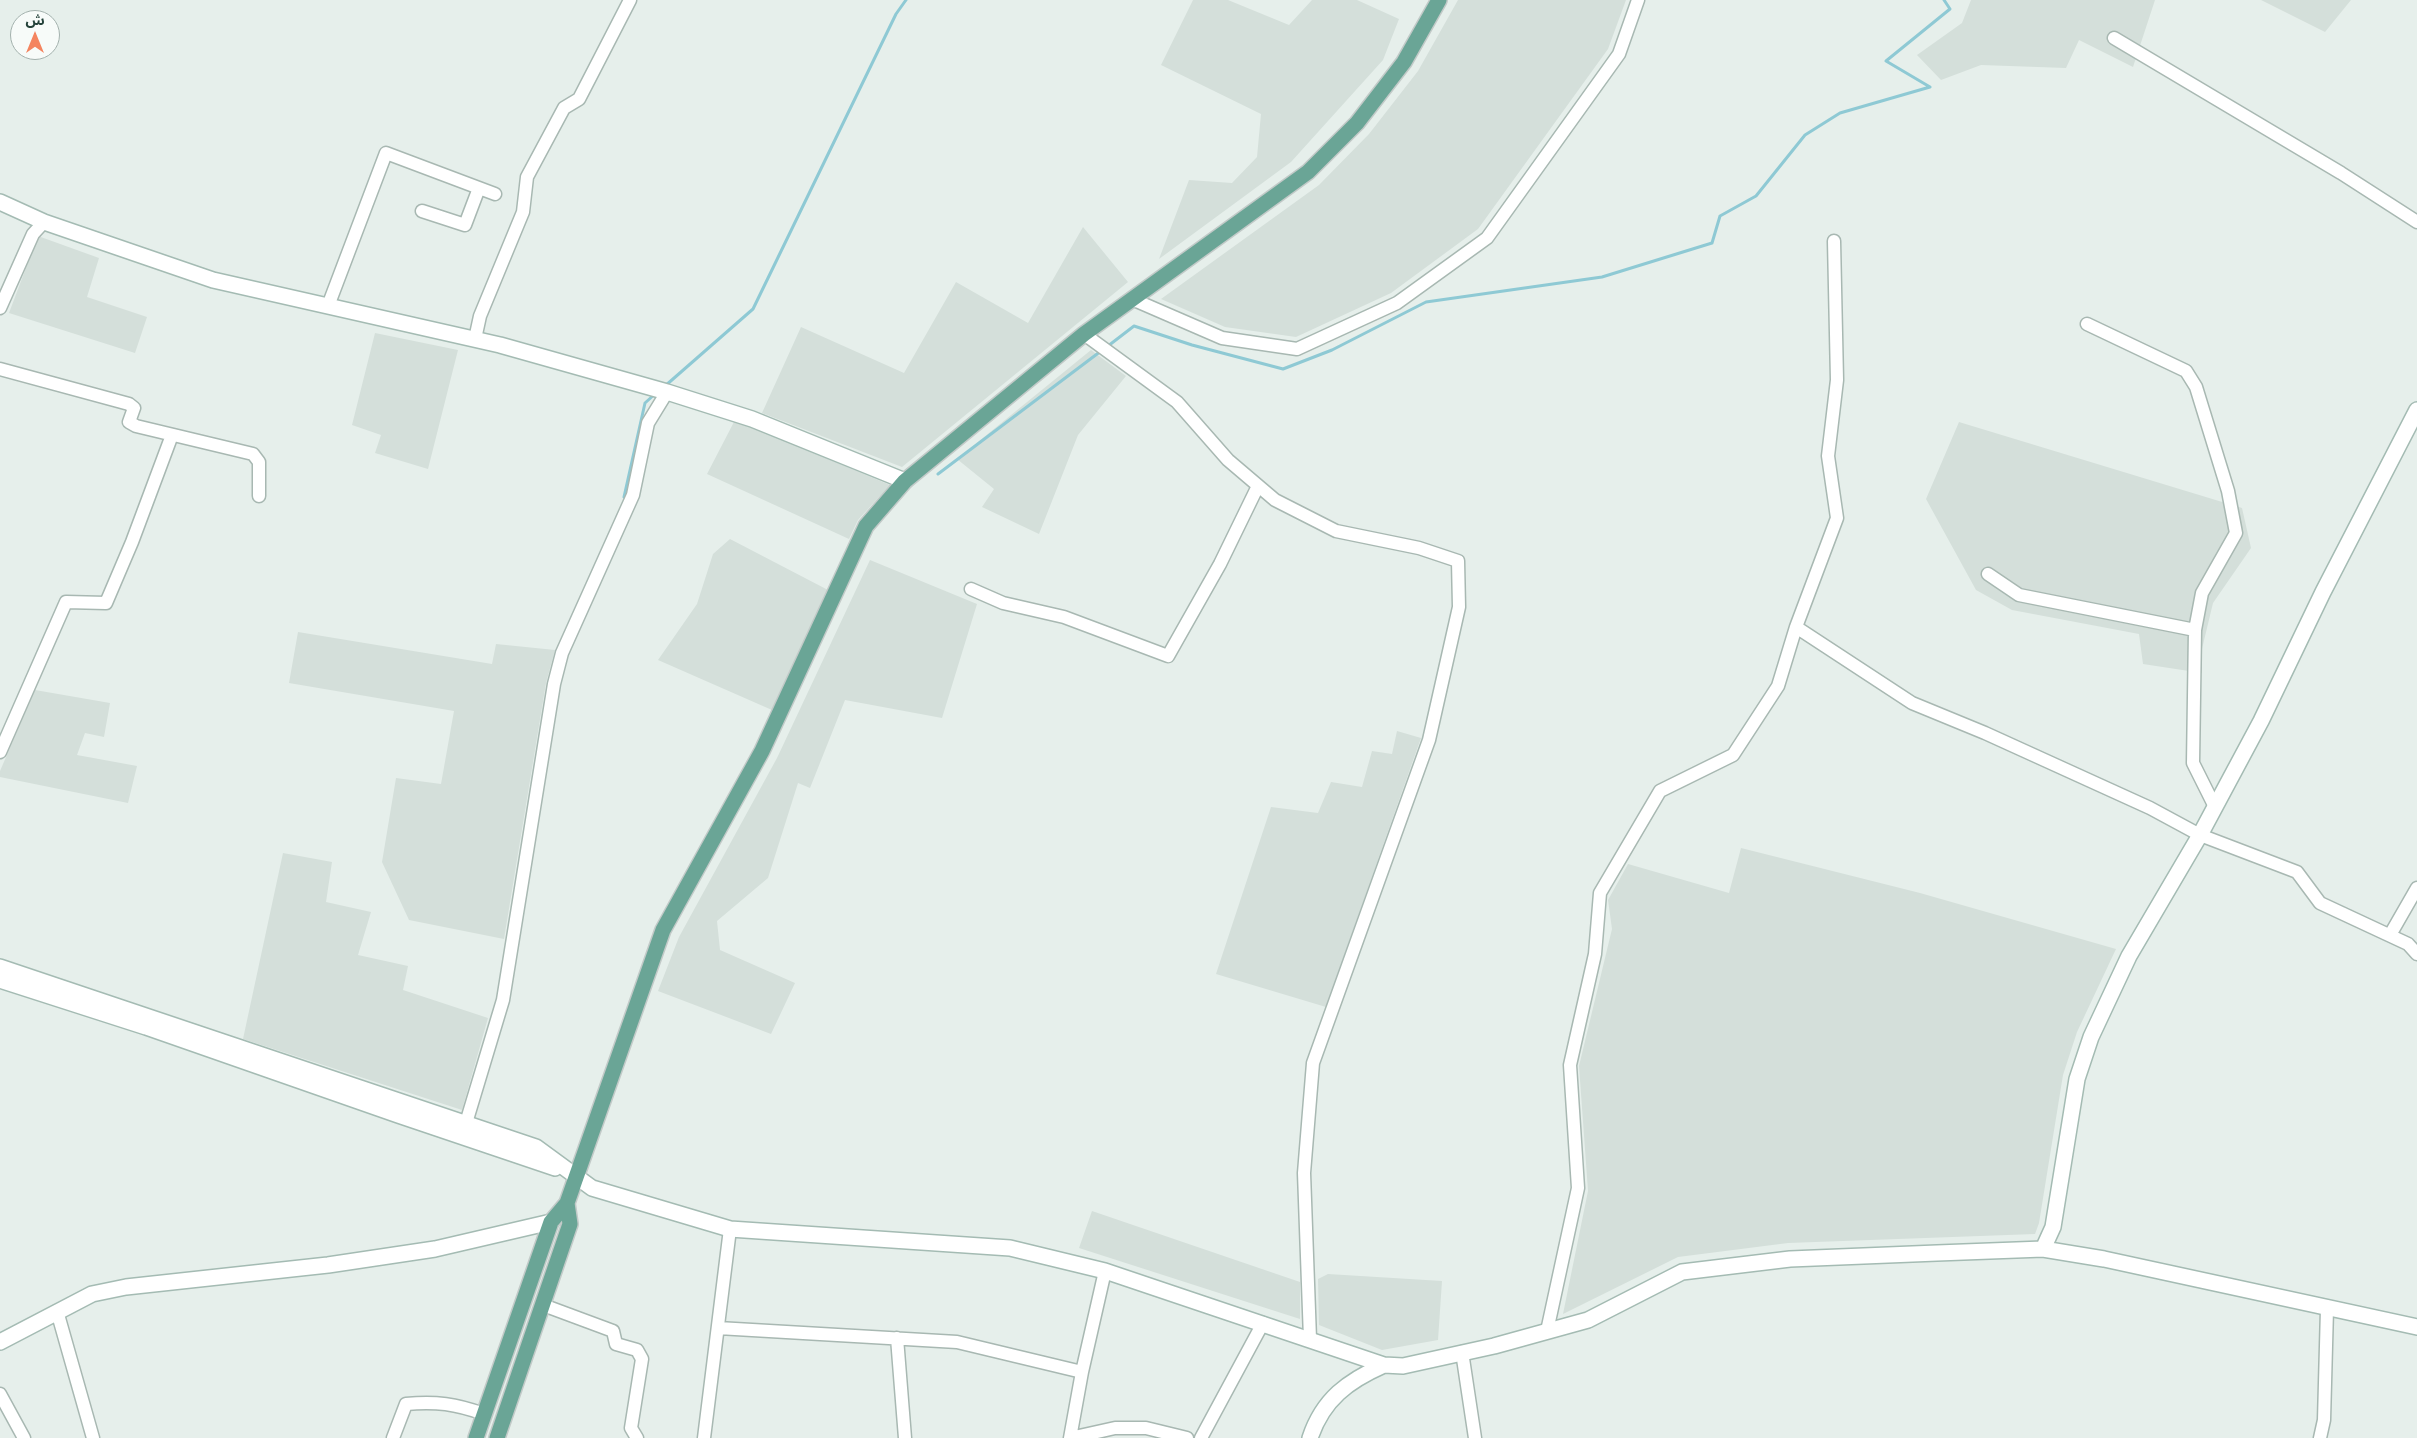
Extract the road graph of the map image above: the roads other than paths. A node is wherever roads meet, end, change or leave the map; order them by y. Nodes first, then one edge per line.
1 (630, 0) edge
2 (1439, 0) edge
3 (1638, 0) edge
4 (2114, 38) dead end
5 (479, 188) junction
6 (495, 194) dead end
7 (0, 202) edge
8 (422, 211) dead end
9 (44, 222) junction
10 (2417, 222) edge
11 (1834, 241) dead end
12 (1132, 299) junction
13 (328, 306) junction
14 (0, 308) edge
15 (2087, 324) dead end
16 (1084, 334) junction
17 (475, 339) junction
18 (0, 369) edge
19 (666, 392) junction
20 (2417, 410) edge
21 (172, 435) junction
22 (906, 481) junction
23 (1258, 486) junction
24 (259, 496) dead end
25 (1988, 574) dead end
26 (971, 589) dead end
27 (1796, 627) junction
28 (2195, 630) junction
29 (0, 752) edge
30 (2215, 806) junction
31 (2200, 835) junction
32 (2417, 888) edge
33 (2390, 935) junction
34 (2417, 954) edge
35 (0, 967) edge
36 (0, 980) edge
37 (466, 1123) junction
38 (576, 1175) junction
39 (567, 1203) junction
40 (551, 1222) junction
41 (730, 1229) junction
42 (2043, 1249) junction
43 (1105, 1271) junction
44 (543, 1305) junction
45 (2327, 1309) junction
46 (57, 1311) junction
47 (1262, 1323) junction
48 (2417, 1327) edge
49 (718, 1328) junction
50 (1547, 1331) junction
51 (897, 1338) junction
52 (1310, 1339) junction
53 (0, 1342) edge
54 (1462, 1352) junction
55 (1384, 1365) junction
56 (1082, 1372) junction
57 (0, 1394) edge
58 (484, 1414) junction
59 (24, 1438) edge
60 (92, 1438) edge
61 (393, 1438) edge
62 (476, 1438) edge
63 (497, 1438) edge
64 (637, 1438) edge
65 (704, 1438) edge
66 (905, 1438) edge
67 (1070, 1438) edge
68 (1187, 1438) edge
69 (1201, 1438) edge
70 (1310, 1438) edge
71 (1475, 1438) edge
72 (2320, 1438) edge

1 - 17 street
2 - 12 main road
3 - 12 street
4 - 10 street
5 - 6 street
5 - 8 street
5 - 13 street
7 - 9 main road
9 - 13 main road
9 - 14 street
11 - 27 street
12 - 16 main road
13 - 17 main road
15 - 28 street
16 - 22 main road
16 - 23 street
17 - 19 main road
18 - 21 street
19 - 22 main road
19 - 37 street
20 - 30 main road
21 - 24 street
21 - 29 street
22 - 38 main road
23 - 26 street
23 - 52 street
25 - 28 street
27 - 31 street
27 - 50 street
28 - 30 street
30 - 31 main road
31 - 33 street
31 - 42 main road
32 - 33 street
33 - 34 street
35 - 37 main road
36 - 38 main road
37 - 38 main road
38 - 39 main road
38 - 41 main road
39 - 40 main road
39 - 44 main road
40 - 46 main road
40 - 58 main road
41 - 43 main road
41 - 49 street
42 - 45 main road
42 - 50 main road
43 - 47 main road
43 - 56 street
44 - 63 main road
44 - 64 street
45 - 48 main road
45 - 72 street
46 - 53 main road
46 - 60 street
47 - 52 main road
47 - 69 street
49 - 51 street
49 - 65 street
50 - 54 main road
51 - 56 street
51 - 66 street
52 - 55 main road
54 - 55 main road
54 - 71 street
55 - 70 main road
56 - 67 street
57 - 59 street
58 - 61 street
58 - 62 main road
67 - 68 street

